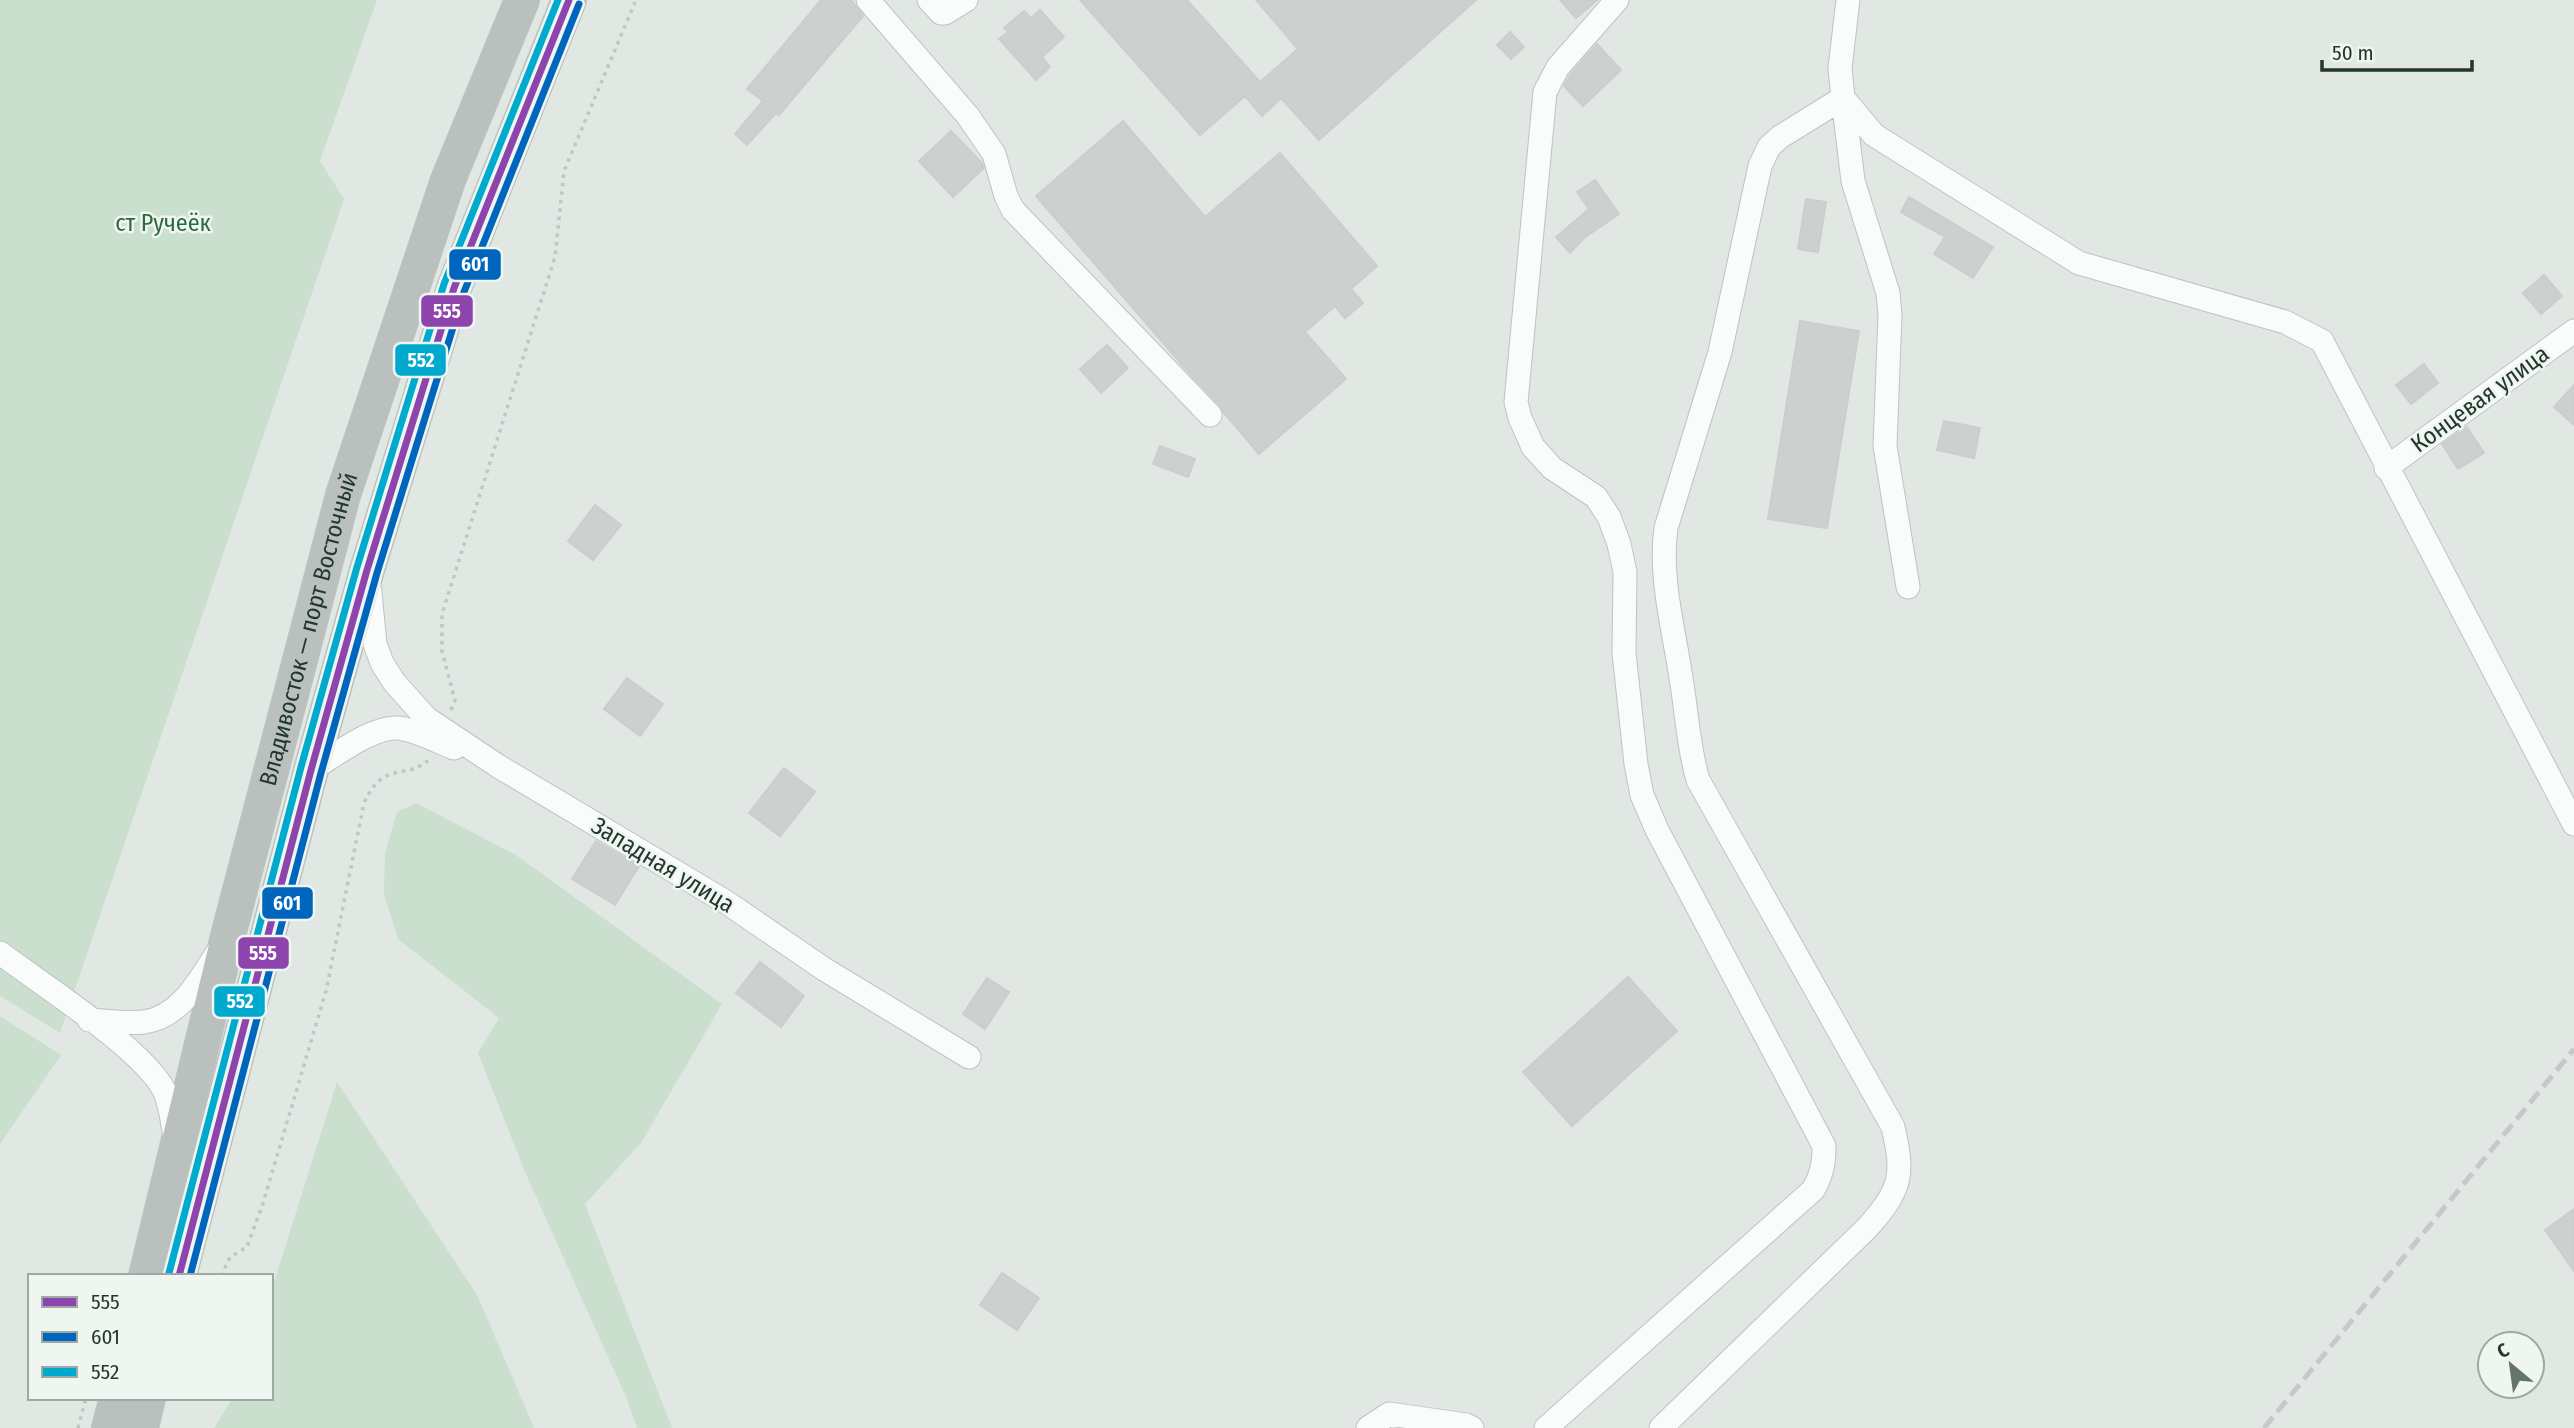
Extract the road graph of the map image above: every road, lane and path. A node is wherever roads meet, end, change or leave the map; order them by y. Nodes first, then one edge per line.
1 (522, 0) edge
2 (569, 0) edge
3 (636, 0) edge
4 (868, 0) edge
5 (929, 0) edge
6 (966, 0) edge
7 (1617, 0) edge
8 (1848, 0) edge
9 (1843, 98) junction
10 (2574, 331) edge
11 (1210, 415) dead end
12 (2386, 468) junction
13 (367, 570) junction
14 (1908, 587) dead end
15 (439, 735) junction
16 (311, 770) junction
17 (2574, 824) edge
18 (228, 936) junction
19 (0, 953) edge
20 (89, 1020) junction
21 (969, 1057) dead end
22 (176, 1142) junction
23 (146, 1274) edge
24 (180, 1274) edge
25 (222, 1274) edge
26 (85, 1400) edge
27 (116, 1400) edge
28 (148, 1400) edge
29 (78, 1428) edge
30 (109, 1428) edge
31 (141, 1428) edge
32 (1368, 1428) edge
33 (1472, 1428) edge
34 (1546, 1428) edge
35 (1661, 1428) edge

1 - 18 highway, Владивосток — порт Восточный
2 - 13 highway, Владивосток — порт Восточный
3 - 15 path
4 - 11 street
5 - 6 street
7 - 34 street
8 - 9 street
9 - 12 street
9 - 14 street
9 - 35 street
10 - 12 street, Концевая улица
12 - 17 street
13 - 15 street, Западная улица
13 - 16 highway, Владивосток — порт Восточный
15 - 16 street, Западная улица
15 - 21 street, Западная улица
15 - 25 path
16 - 24 highway, Владивосток — порт Восточный
18 - 20 street
18 - 22 highway, Владивосток — порт Восточный
19 - 20 street
20 - 22 street
22 - 23 highway, Владивосток — порт Восточный
26 - 29 path
27 - 30 highway
28 - 31 highway
32 - 33 street

